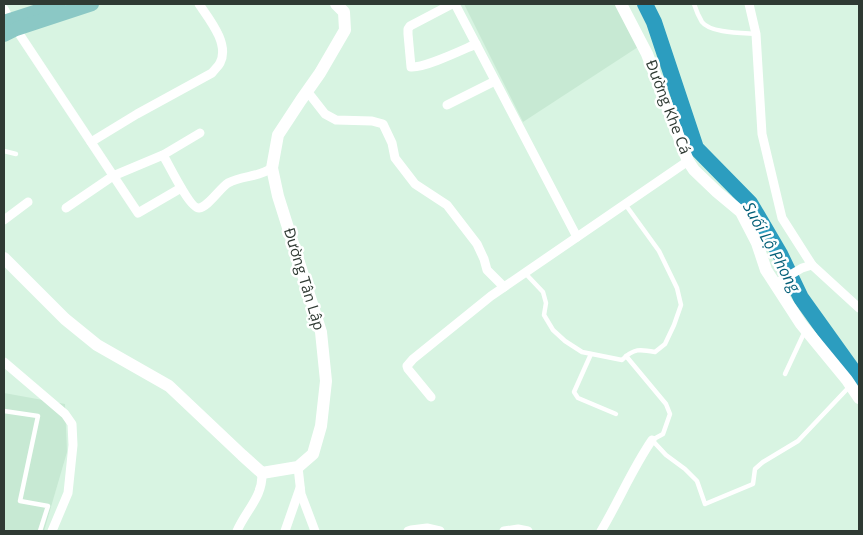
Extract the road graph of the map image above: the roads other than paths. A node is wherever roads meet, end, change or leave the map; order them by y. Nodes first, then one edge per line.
1 (59, 4) edge
2 (92, 4) edge
3 (199, 4) edge
4 (336, 4) edge
5 (453, 4) edge
6 (621, 4) edge
7 (694, 4) edge
8 (749, 4) edge
9 (8, 23) edge
10 (756, 34) junction
11 (476, 44) junction
12 (495, 81) junction
13 (307, 91) junction
14 (447, 105) dead end
15 (200, 133) dead end
16 (91, 142) junction
17 (4, 151) edge
18 (16, 154) dead end
19 (163, 155) junction
20 (688, 161) junction
21 (272, 168) junction
22 (113, 176) junction
23 (181, 188) junction
24 (28, 202) dead end
25 (625, 204) junction
26 (66, 208) dead end
27 (4, 220) edge
28 (577, 237) junction
29 (4, 258) edge
30 (812, 265) junction
31 (525, 273) junction
32 (780, 281) junction
33 (504, 287) junction
34 (859, 308) edge
35 (806, 330) junction
36 (591, 354) junction
37 (626, 356) junction
38 (4, 362) edge
39 (785, 374) dead end
40 (851, 386) junction
41 (431, 396) dead end
42 (859, 398) edge
43 (4, 411) edge
44 (616, 414) dead end
45 (652, 440) junction
46 (298, 467) junction
47 (262, 473) junction
48 (300, 487) junction
49 (40, 531) edge
50 (52, 531) edge
51 (237, 531) edge
52 (285, 531) edge
53 (315, 531) edge
54 (408, 531) edge
55 (440, 531) edge
56 (504, 531) edge
57 (528, 531) edge
58 (601, 531) edge

1 - 9 main road
2 - 9 main road
3 - 16 street
4 - 13 street, Đường Tân Lập
5 - 11 street
5 - 11 street
6 - 20 street, Đường Khe Cá
7 - 10 lane
8 - 10 street
9 - 16 street
10 - 30 street
11 - 12 street
12 - 14 street
12 - 28 street
13 - 21 street, Đường Tân Lập
13 - 33 street
15 - 19 street
16 - 22 street
17 - 18 lane
19 - 22 street
19 - 23 street
20 - 25 street
20 - 32 street, Đường Khe Cá
21 - 23 street
21 - 46 street, Đường Tân Lập
22 - 23 street
22 - 26 street
24 - 27 street
25 - 28 street
25 - 37 lane
28 - 31 street
29 - 47 street
30 - 32 street
30 - 34 street
31 - 33 street
31 - 36 lane
32 - 35 street, Đường Khe Cá
33 - 41 street
35 - 39 lane
35 - 40 street, Đường Khe Cá
36 - 37 lane
36 - 44 lane
37 - 45 lane
38 - 50 street
40 - 42 street, Đường Khe Cá
40 - 45 lane
43 - 49 lane
45 - 58 street
46 - 47 street
46 - 48 street
47 - 51 street
48 - 52 street
48 - 53 street
54 - 55 street
56 - 57 street

